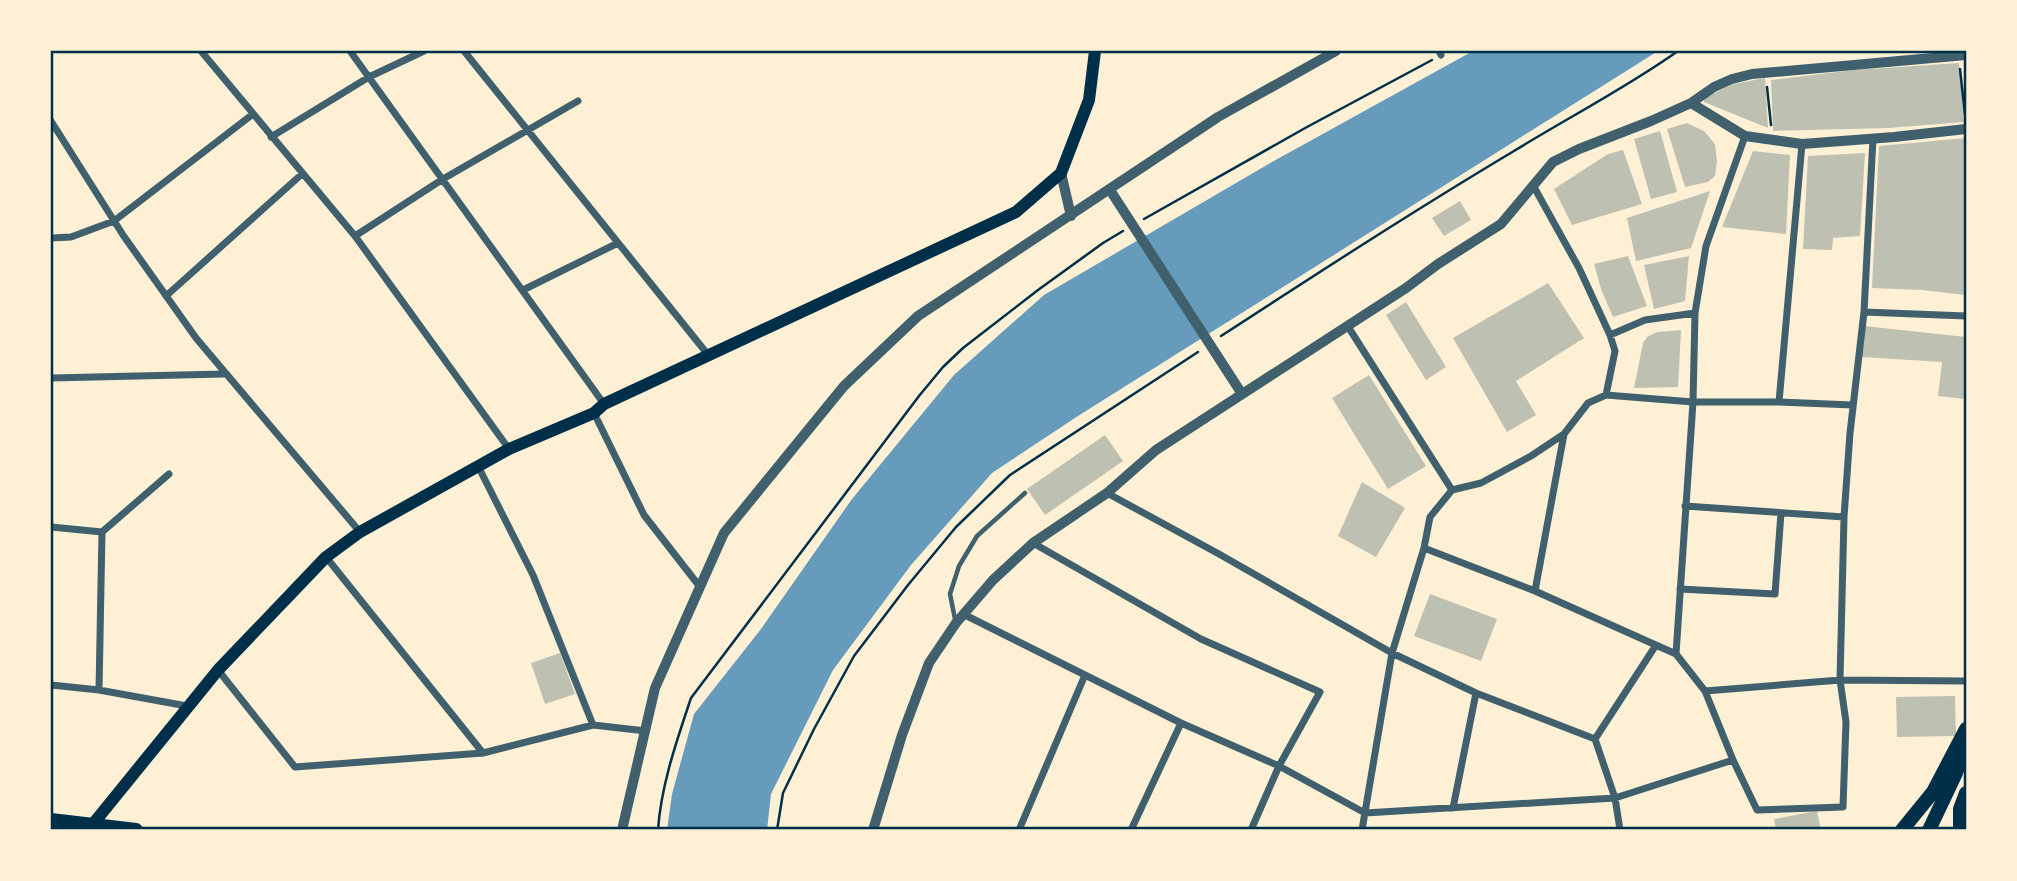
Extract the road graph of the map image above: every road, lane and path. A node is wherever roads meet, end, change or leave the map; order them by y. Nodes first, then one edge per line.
1 (201, 51) edge
2 (350, 51) edge
3 (424, 51) edge
4 (464, 51) edge
5 (1095, 51) edge
6 (1678, 51) edge
7 (1332, 52) edge
8 (1440, 53) edge
9 (1962, 55) edge
10 (1885, 56) edge
11 (1766, 74) junction
12 (369, 77) junction
13 (578, 101) dead end
14 (1691, 103) junction
15 (253, 114) junction
16 (51, 121) edge
17 (1966, 129) edge
18 (528, 131) junction
19 (1745, 136) junction
20 (271, 137) junction
21 (1873, 138) junction
22 (1772, 139) junction
23 (1802, 144) junction
24 (302, 173) junction
25 (1061, 173) junction
26 (443, 179) junction
27 (1534, 187) junction
28 (1110, 190) junction
29 (1071, 216) junction
30 (114, 221) junction
31 (1139, 222) dead end
32 (1127, 229) dead end
33 (355, 236) junction
34 (51, 238) edge
35 (618, 243) junction
36 (523, 290) junction
37 (166, 296) junction
38 (1864, 312) junction
39 (1695, 313) junction
40 (1966, 316) edge
41 (1347, 325) junction
42 (1610, 335) junction
43 (1220, 337) dead end
44 (1197, 352) dead end
45 (710, 356) junction
46 (224, 374) junction
47 (51, 378) edge
48 (1242, 394) junction
49 (1606, 395) junction
50 (1693, 402) junction
51 (1779, 402) junction
52 (1853, 405) junction
53 (599, 409) junction
54 (1564, 434) junction
55 (509, 450) junction
56 (478, 466) junction
57 (169, 474) dead end
58 (1452, 490) junction
59 (1025, 493) dead end
60 (1107, 493) junction
61 (1685, 506) junction
62 (1781, 513) junction
63 (1844, 517) junction
64 (51, 527) edge
65 (102, 531) junction
66 (360, 532) junction
67 (1033, 543) junction
68 (1424, 548) junction
69 (326, 557) junction
70 (700, 587) junction
71 (1680, 589) junction
72 (1535, 591) junction
73 (965, 615) junction
74 (957, 624) junction
75 (1656, 645) junction
76 (1392, 653) junction
77 (1676, 654) junction
78 (218, 670) junction
79 (1085, 675) junction
80 (1840, 680) junction
81 (1966, 681) edge
82 (51, 685) edge
83 (99, 690) junction
84 (1705, 691) junction
85 (1476, 693) junction
86 (187, 706) junction
87 (1181, 723) junction
88 (593, 725) junction
89 (1966, 729) edge
90 (646, 731) junction
91 (1595, 738) junction
92 (1966, 744) edge
93 (483, 753) junction
94 (1733, 760) junction
95 (1279, 766) junction
96 (1966, 793) edge
97 (1615, 799) junction
98 (1453, 808) junction
99 (1365, 813) junction
100 (51, 820) edge
101 (93, 824) junction
102 (136, 830) edge
103 (622, 830) edge
104 (658, 830) edge
105 (777, 830) edge
106 (873, 830) edge
107 (1019, 830) edge
108 (1131, 830) edge
109 (1251, 830) edge
110 (1362, 830) edge
111 (1620, 830) edge
112 (1902, 830) edge
113 (1929, 830) edge
114 (1960, 830) edge

1 - 15 street
2 - 12 street
3 - 12 street
4 - 18 street
5 - 25 main road
6 - 43 path
7 - 28 street
8 - 31 path
9 - 10 street
9 - 17 path
10 - 11 street
11 - 14 street
11 - 22 path
12 - 20 street
12 - 26 street
13 - 18 street
14 - 19 street
14 - 27 street
15 - 20 street
15 - 30 street
16 - 30 street
17 - 21 street
18 - 26 street
18 - 35 street
19 - 22 street
19 - 39 street
20 - 24 street
21 - 23 street
21 - 38 street
22 - 23 street
23 - 51 street
24 - 33 street
24 - 37 street
25 - 29 street
25 - 45 main road
26 - 33 street
26 - 36 street
27 - 41 street
27 - 42 street
28 - 29 street
28 - 48 street
29 - 70 street
30 - 34 street
30 - 37 street
32 - 104 path
33 - 55 street
35 - 36 street
35 - 45 street
36 - 53 street
37 - 46 street
38 - 40 street
38 - 52 street
39 - 42 street
39 - 50 street
41 - 48 street
41 - 58 street
42 - 49 street
44 - 105 path
45 - 53 main road
46 - 47 street
46 - 66 street
48 - 60 street
49 - 50 street
49 - 54 street
50 - 51 street
50 - 61 street
51 - 52 street
52 - 63 street
53 - 55 main road
53 - 70 street
54 - 58 street
54 - 72 street
55 - 56 main road
56 - 66 main road
56 - 88 street
57 - 65 street
58 - 68 street
59 - 74 lane
60 - 67 street
60 - 76 street
61 - 62 street
61 - 71 street
62 - 63 street
62 - 71 street
63 - 80 street
64 - 65 street
65 - 83 street
66 - 69 main road
67 - 73 street
67 - 95 street
68 - 72 street
68 - 76 street
69 - 78 main road
69 - 93 street
70 - 90 street
71 - 77 street
72 - 75 street
73 - 74 street
73 - 79 street
74 - 106 street
75 - 77 street
75 - 91 street
76 - 85 street
76 - 99 street
77 - 84 street
78 - 86 main road
78 - 93 street
79 - 87 street
79 - 107 street
80 - 81 street
80 - 84 street
80 - 94 street
82 - 83 street
83 - 86 street
84 - 94 street
85 - 91 street
85 - 98 street
86 - 101 main road
87 - 95 street
87 - 108 street
88 - 90 street
88 - 93 street
89 - 112 highway
90 - 103 street
91 - 97 street
92 - 113 highway
94 - 97 street
95 - 99 street
95 - 109 street
96 - 114 highway
97 - 98 street
97 - 111 street
98 - 99 street
99 - 110 street
100 - 101 highway
101 - 102 highway

